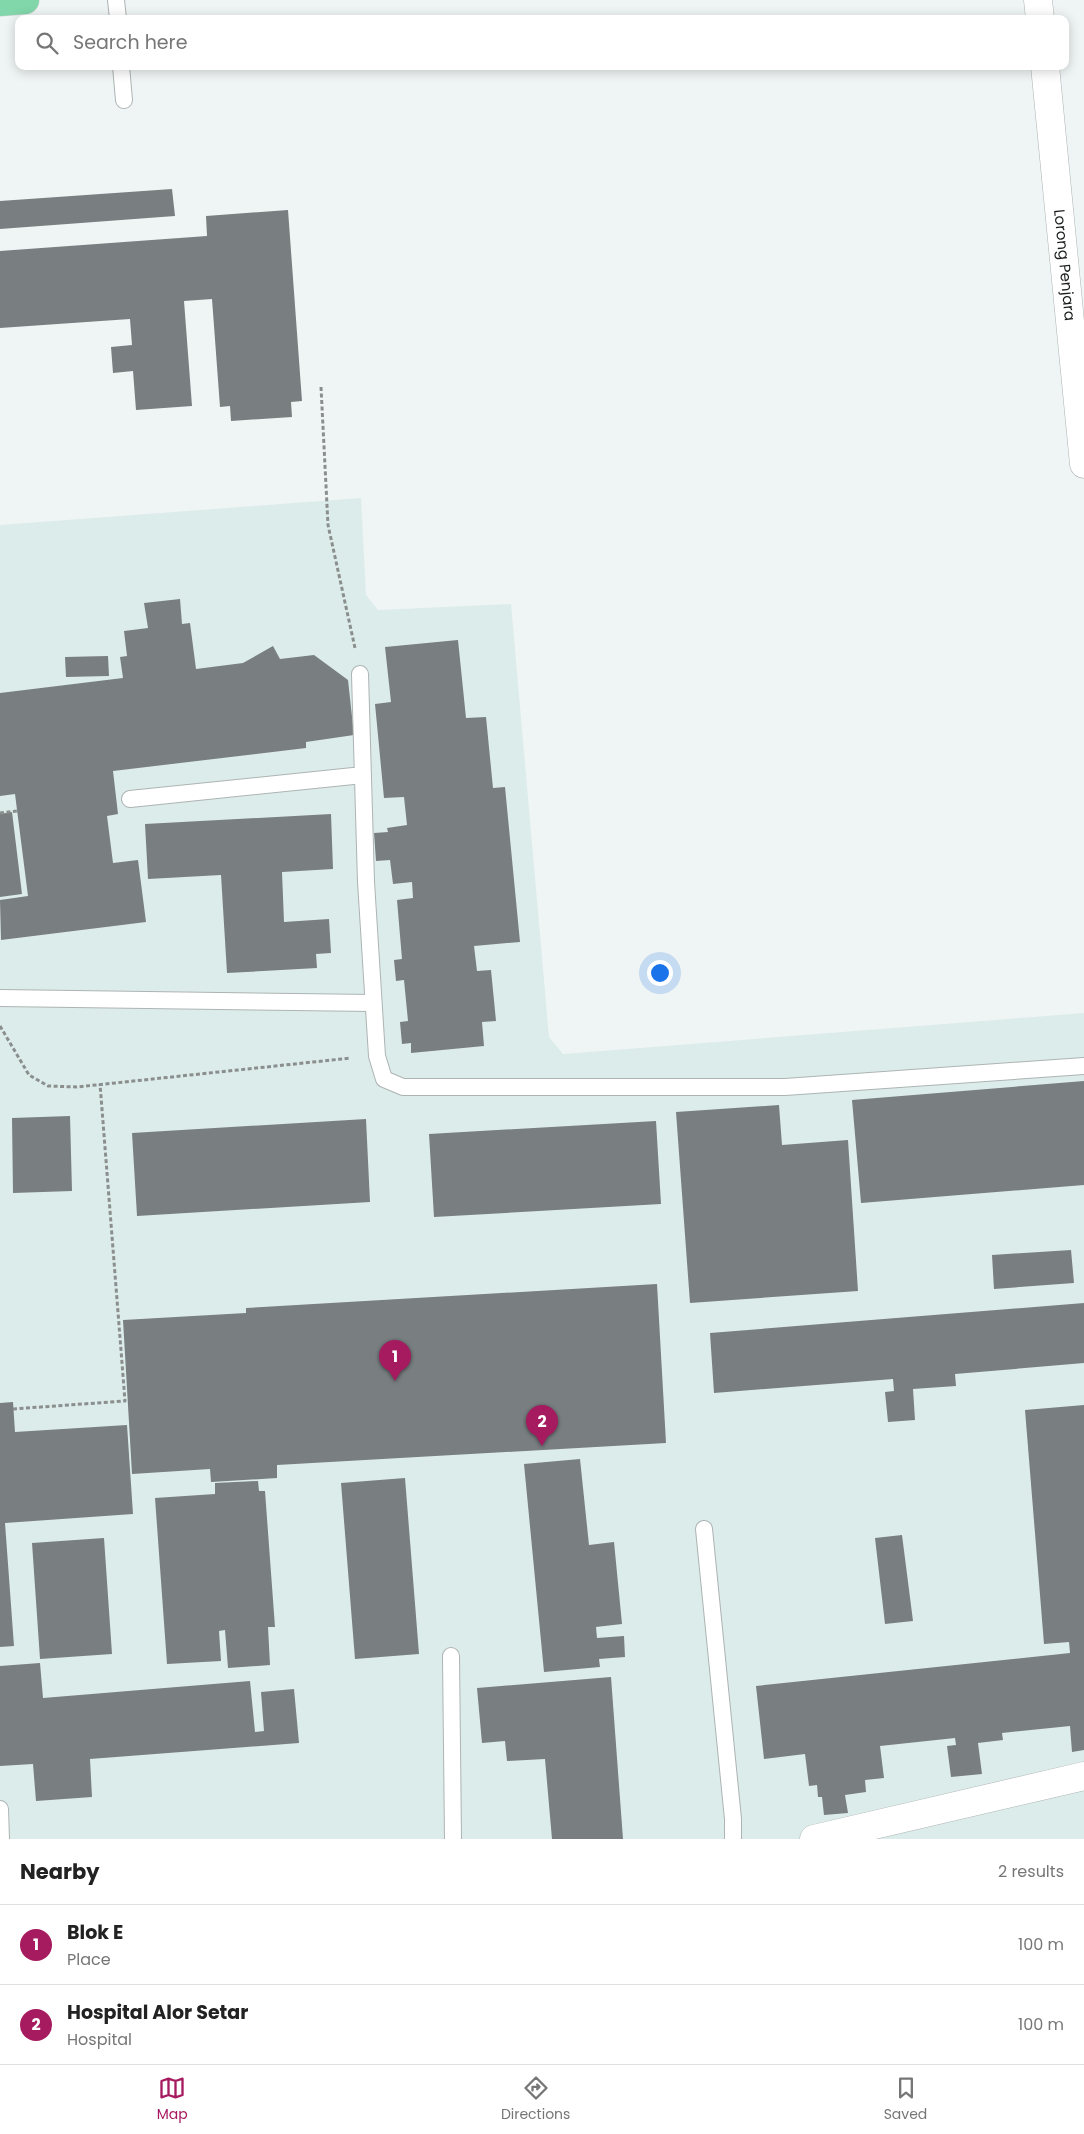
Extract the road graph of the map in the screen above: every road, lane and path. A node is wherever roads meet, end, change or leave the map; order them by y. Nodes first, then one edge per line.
1 (24, 0) edge
2 (116, 0) edge
3 (1038, 0) edge
4 (0, 2) edge
5 (118, 15) edge
6 (1040, 15) edge
7 (121, 70) edge
8 (1044, 70) edge
9 (124, 100) dead end
10 (321, 387) dead end
11 (1084, 464) edge
12 (360, 674) joint
13 (363, 775) junction
14 (130, 799) dead end
15 (17, 811) dead end
16 (0, 813) edge
17 (0, 998) edge
18 (373, 1003) junction
19 (0, 1026) edge
20 (2, 1033) edge
21 (377, 1056) junction
22 (1084, 1066) edge
23 (100, 1084) junction
24 (14, 1409) dead end
25 (704, 1530) dead end
26 (451, 1656) dead end
27 (1084, 1776) edge
28 (0, 1809) edge
29 (1, 1839) edge
30 (452, 1839) edge
31 (733, 1839) edge
32 (814, 1839) edge

1 - 4 main road
2 - 5 lane
3 - 6 street
7 - 9 lane
8 - 11 street, Lorong Penjara
10 - 12 path
12 - 13 lane
13 - 14 lane
13 - 18 lane
15 - 16 path
17 - 18 lane
18 - 21 lane
19 - 20 path
20 - 23 path
21 - 22 lane
21 - 23 path
23 - 24 path
25 - 31 lane
26 - 30 lane
27 - 32 street
28 - 29 lane

